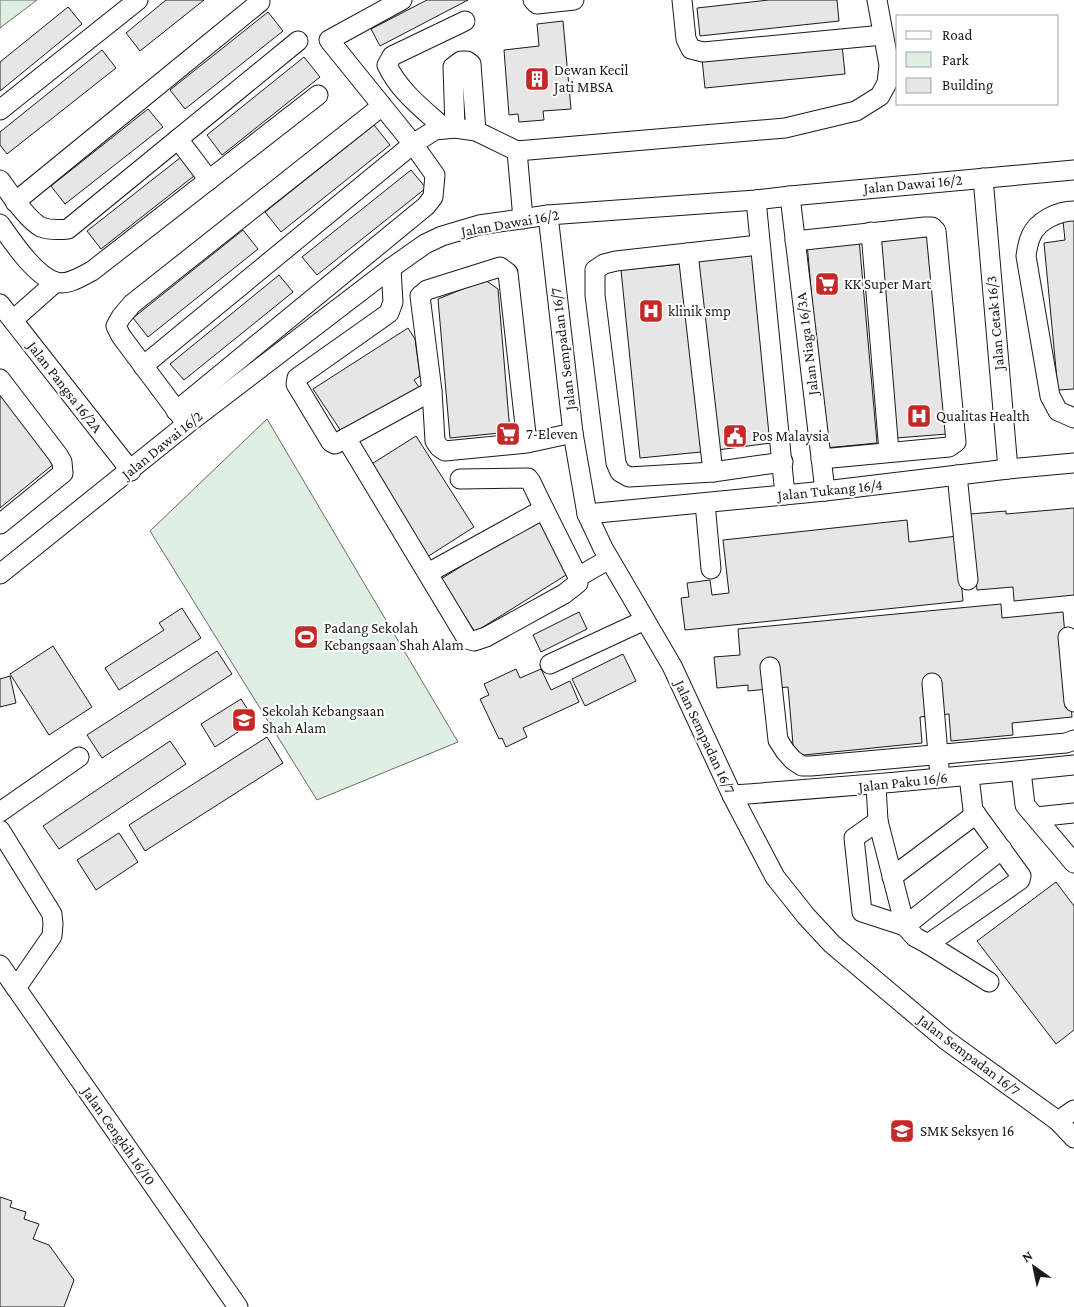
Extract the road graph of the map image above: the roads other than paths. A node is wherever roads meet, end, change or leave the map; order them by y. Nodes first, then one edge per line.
1 (138, 0) edge
2 (402, 0) edge
3 (533, 0) edge
4 (574, 0) edge
5 (682, 0) edge
6 (877, 0) edge
7 (260, 2) dead end
8 (465, 21) dead end
9 (883, 34) junction
10 (298, 41) dead end
11 (318, 95) dead end
12 (382, 106) junction
13 (0, 110) edge
14 (450, 128) junction
15 (476, 131) junction
16 (178, 138) junction
17 (413, 144) junction
18 (517, 151) junction
19 (1074, 170) edge
20 (983, 178) junction
21 (0, 180) edge
22 (209, 180) junction
23 (790, 196) junction
24 (756, 200) junction
25 (15, 202) junction
26 (1074, 211) edge
27 (548, 215) junction
28 (523, 219) junction
29 (0, 224) edge
30 (871, 232) junction
31 (795, 241) junction
32 (759, 245) junction
33 (688, 253) junction
34 (391, 268) junction
35 (56, 282) junction
36 (0, 304) edge
37 (13, 320) junction
38 (143, 366) junction
39 (0, 379) edge
40 (432, 391) junction
41 (182, 417) junction
42 (1074, 418) edge
43 (573, 433) junction
44 (346, 438) junction
45 (527, 443) junction
46 (889, 452) junction
47 (820, 459) junction
48 (783, 462) junction
49 (1074, 463) edge
50 (1008, 468) junction
51 (131, 471) junction
52 (713, 472) junction
53 (957, 475) junction
54 (460, 478) dead end
55 (825, 492) junction
56 (785, 495) junction
57 (705, 503) junction
58 (544, 509) junction
59 (587, 514) junction
60 (0, 524) edge
61 (609, 559) junction
62 (710, 569) dead end
63 (428, 573) junction
64 (0, 574) edge
65 (578, 577) junction
66 (968, 580) dead end
67 (644, 620) junction
68 (1068, 637) dead end
69 (550, 664) dead end
70 (770, 666) dead end
71 (932, 683) dead end
72 (1074, 702) edge
73 (1074, 740) edge
74 (938, 754) junction
75 (79, 757) dead end
76 (1074, 765) edge
77 (1021, 771) junction
78 (969, 776) junction
79 (940, 777) junction
80 (876, 785) junction
81 (732, 796) junction
82 (0, 812) edge
83 (1074, 812) edge
84 (976, 814) junction
85 (1036, 817) junction
86 (878, 821) junction
87 (0, 830) edge
88 (1002, 849) junction
89 (1074, 863) edge
90 (892, 877) junction
91 (904, 926) junction
92 (928, 944) junction
93 (0, 965) edge
94 (989, 982) dead end
95 (16, 988) junction
96 (1074, 1110) edge
97 (1058, 1121) junction
98 (1074, 1138) edge
99 (238, 1307) edge

1 - 13 street
2 - 12 street
3 - 4 street
5 - 9 street
6 - 9 street
7 - 25 street
8 - 14 street
9 - 18 street
10 - 16 street
11 - 22 street
12 - 17 street
12 - 38 street
14 - 15 street
14 - 15 street
14 - 17 street
15 - 18 street
16 - 22 street
16 - 25 street
17 - 38 street
17 - 41 street
18 - 28 street
19 - 20 street, Jalan Dawai 16/2
20 - 23 street, Jalan Dawai 16/2
20 - 50 street, Jalan Cetak 16/3
21 - 25 street
22 - 35 street
23 - 24 street, Jalan Dawai 16/2
23 - 31 street, Jalan Niaga 16/3A
24 - 27 street, Jalan Dawai 16/2
24 - 32 street
26 - 42 street
27 - 28 street, Jalan Dawai 16/2
27 - 43 street, Jalan Sempadan 16/7
28 - 34 street, Jalan Dawai 16/2
29 - 35 street
30 - 31 street
30 - 46 street
30 - 46 street
31 - 47 street, Jalan Niaga 16/3A
32 - 33 street
32 - 48 street
33 - 52 street
33 - 52 street
34 - 41 street, Jalan Dawai 16/2
34 - 44 street
35 - 37 street
36 - 37 street, Jalan Pangsa 16/2A
37 - 51 street, Jalan Pangsa 16/2A
38 - 41 street
39 - 60 street
40 - 44 street
40 - 45 street
40 - 45 street
41 - 51 street, Jalan Dawai 16/2
43 - 45 street
43 - 59 street, Jalan Sempadan 16/7
44 - 63 street
46 - 47 street
47 - 55 street, Jalan Niaga 16/3A
48 - 52 street
48 - 56 street
49 - 50 street, Jalan Tukang 16/4
50 - 53 street, Jalan Tukang 16/4
51 - 64 street, Jalan Dawai 16/2
53 - 55 street, Jalan Tukang 16/4
53 - 66 street
54 - 58 street
55 - 56 street, Jalan Tukang 16/4
56 - 57 street, Jalan Tukang 16/4
57 - 59 street, Jalan Tukang 16/4
57 - 62 street
58 - 63 street
58 - 65 street
59 - 61 street, Jalan Sempadan 16/7
61 - 65 street
61 - 67 street, Jalan Sempadan 16/7
63 - 65 street
67 - 69 street
67 - 81 street, Jalan Sempadan 16/7
68 - 72 street
70 - 74 street
71 - 74 street
73 - 74 street
74 - 79 street
75 - 82 street
76 - 77 street, Jalan Paku 16/6
77 - 78 street, Jalan Paku 16/6
77 - 85 street
78 - 79 street, Jalan Paku 16/6
78 - 84 street
79 - 80 street, Jalan Paku 16/6
80 - 81 street, Jalan Paku 16/6
80 - 86 street
81 - 97 street, Jalan Sempadan 16/7
83 - 85 street
84 - 88 street
84 - 90 street
85 - 89 street
86 - 90 street
86 - 91 street
87 - 95 street
88 - 91 street
88 - 92 street
90 - 91 street
91 - 92 street
92 - 94 street
93 - 95 street, Jalan Cengkih 16/10
95 - 99 street, Jalan Cengkih 16/10
96 - 97 street
97 - 98 street, Jalan Sempadan 16/7

